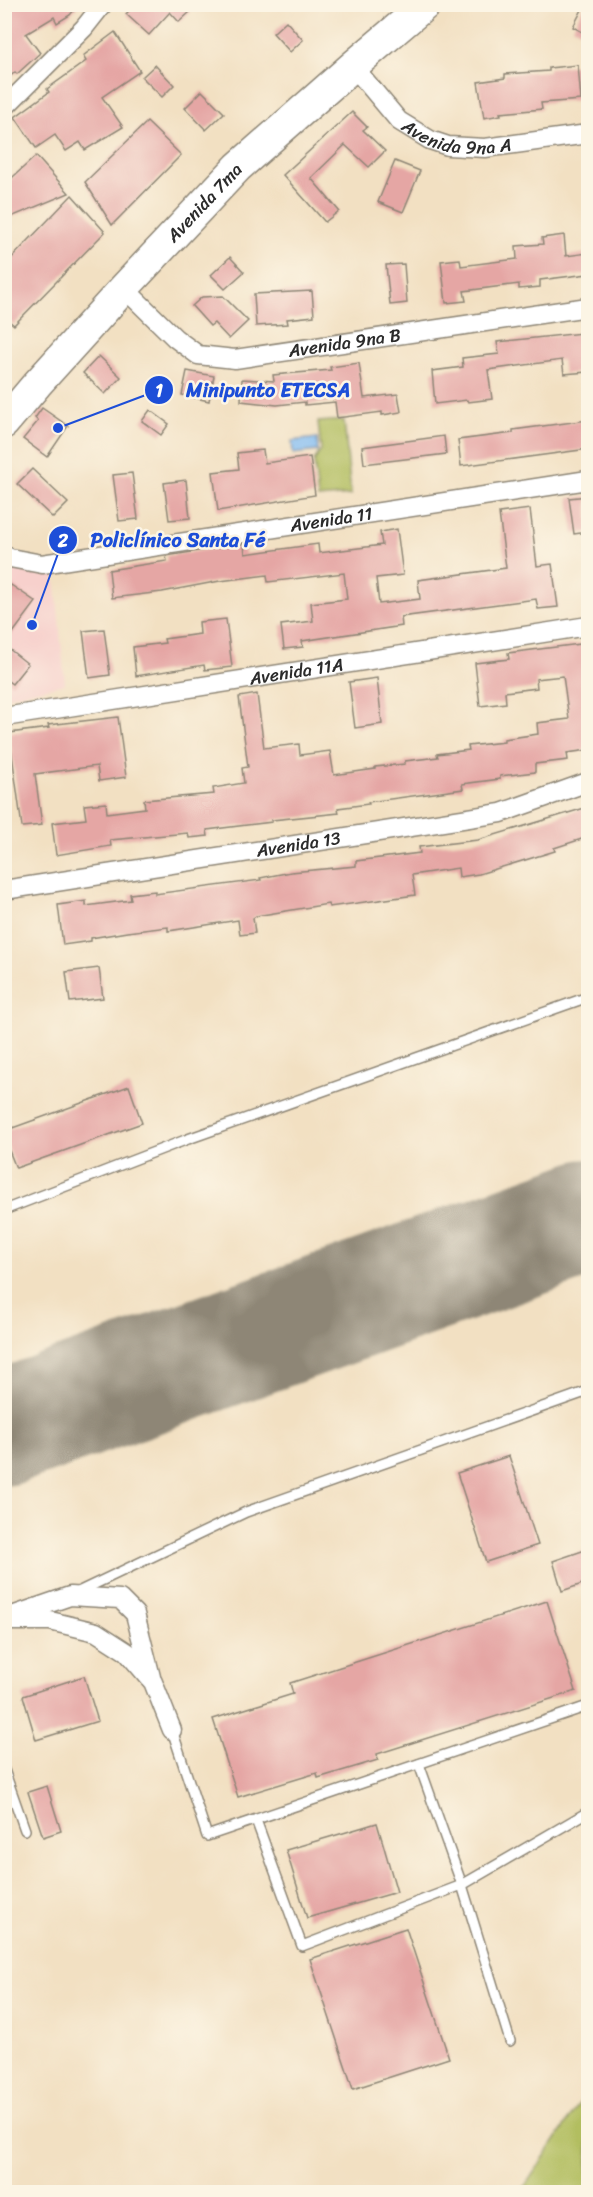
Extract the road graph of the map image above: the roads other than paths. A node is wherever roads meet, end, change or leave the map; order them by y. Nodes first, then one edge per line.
1 (103, 4) edge
2 (426, 4) edge
3 (353, 66) junction
4 (4, 108) edge
5 (588, 134) edge
6 (123, 288) junction
7 (588, 307) edge
8 (4, 423) edge
9 (588, 480) edge
10 (4, 555) edge
11 (588, 626) edge
12 (4, 717) edge
13 (588, 782) edge
14 (4, 890) edge
15 (588, 997) edge
16 (4, 1210) edge
17 (588, 1391) edge
18 (70, 1596) junction
19 (4, 1620) edge
20 (153, 1682) junction
21 (588, 1706) edge
22 (172, 1730) joint
23 (419, 1764) junction
24 (4, 1770) edge
25 (588, 1812) edge
26 (256, 1820) junction
27 (25, 1830) dead end
28 (462, 1885) junction
29 (510, 2041) dead end

1 - 4 street
2 - 3 highway, Avenida 7ma
3 - 5 street, Avenida 9na A
3 - 6 highway, Avenida 7ma
6 - 7 street, Avenida 9na B
6 - 8 highway, Avenida 7ma
9 - 10 street, Avenida 11
11 - 12 street, Avenida 11A
13 - 14 street, Avenida 13
15 - 16 lane
17 - 18 lane
18 - 19 street
18 - 20 street
19 - 20 street
20 - 22 street
21 - 23 lane
22 - 26 lane
23 - 26 lane
23 - 28 lane
24 - 27 lane
25 - 28 lane
26 - 28 lane
28 - 29 lane

